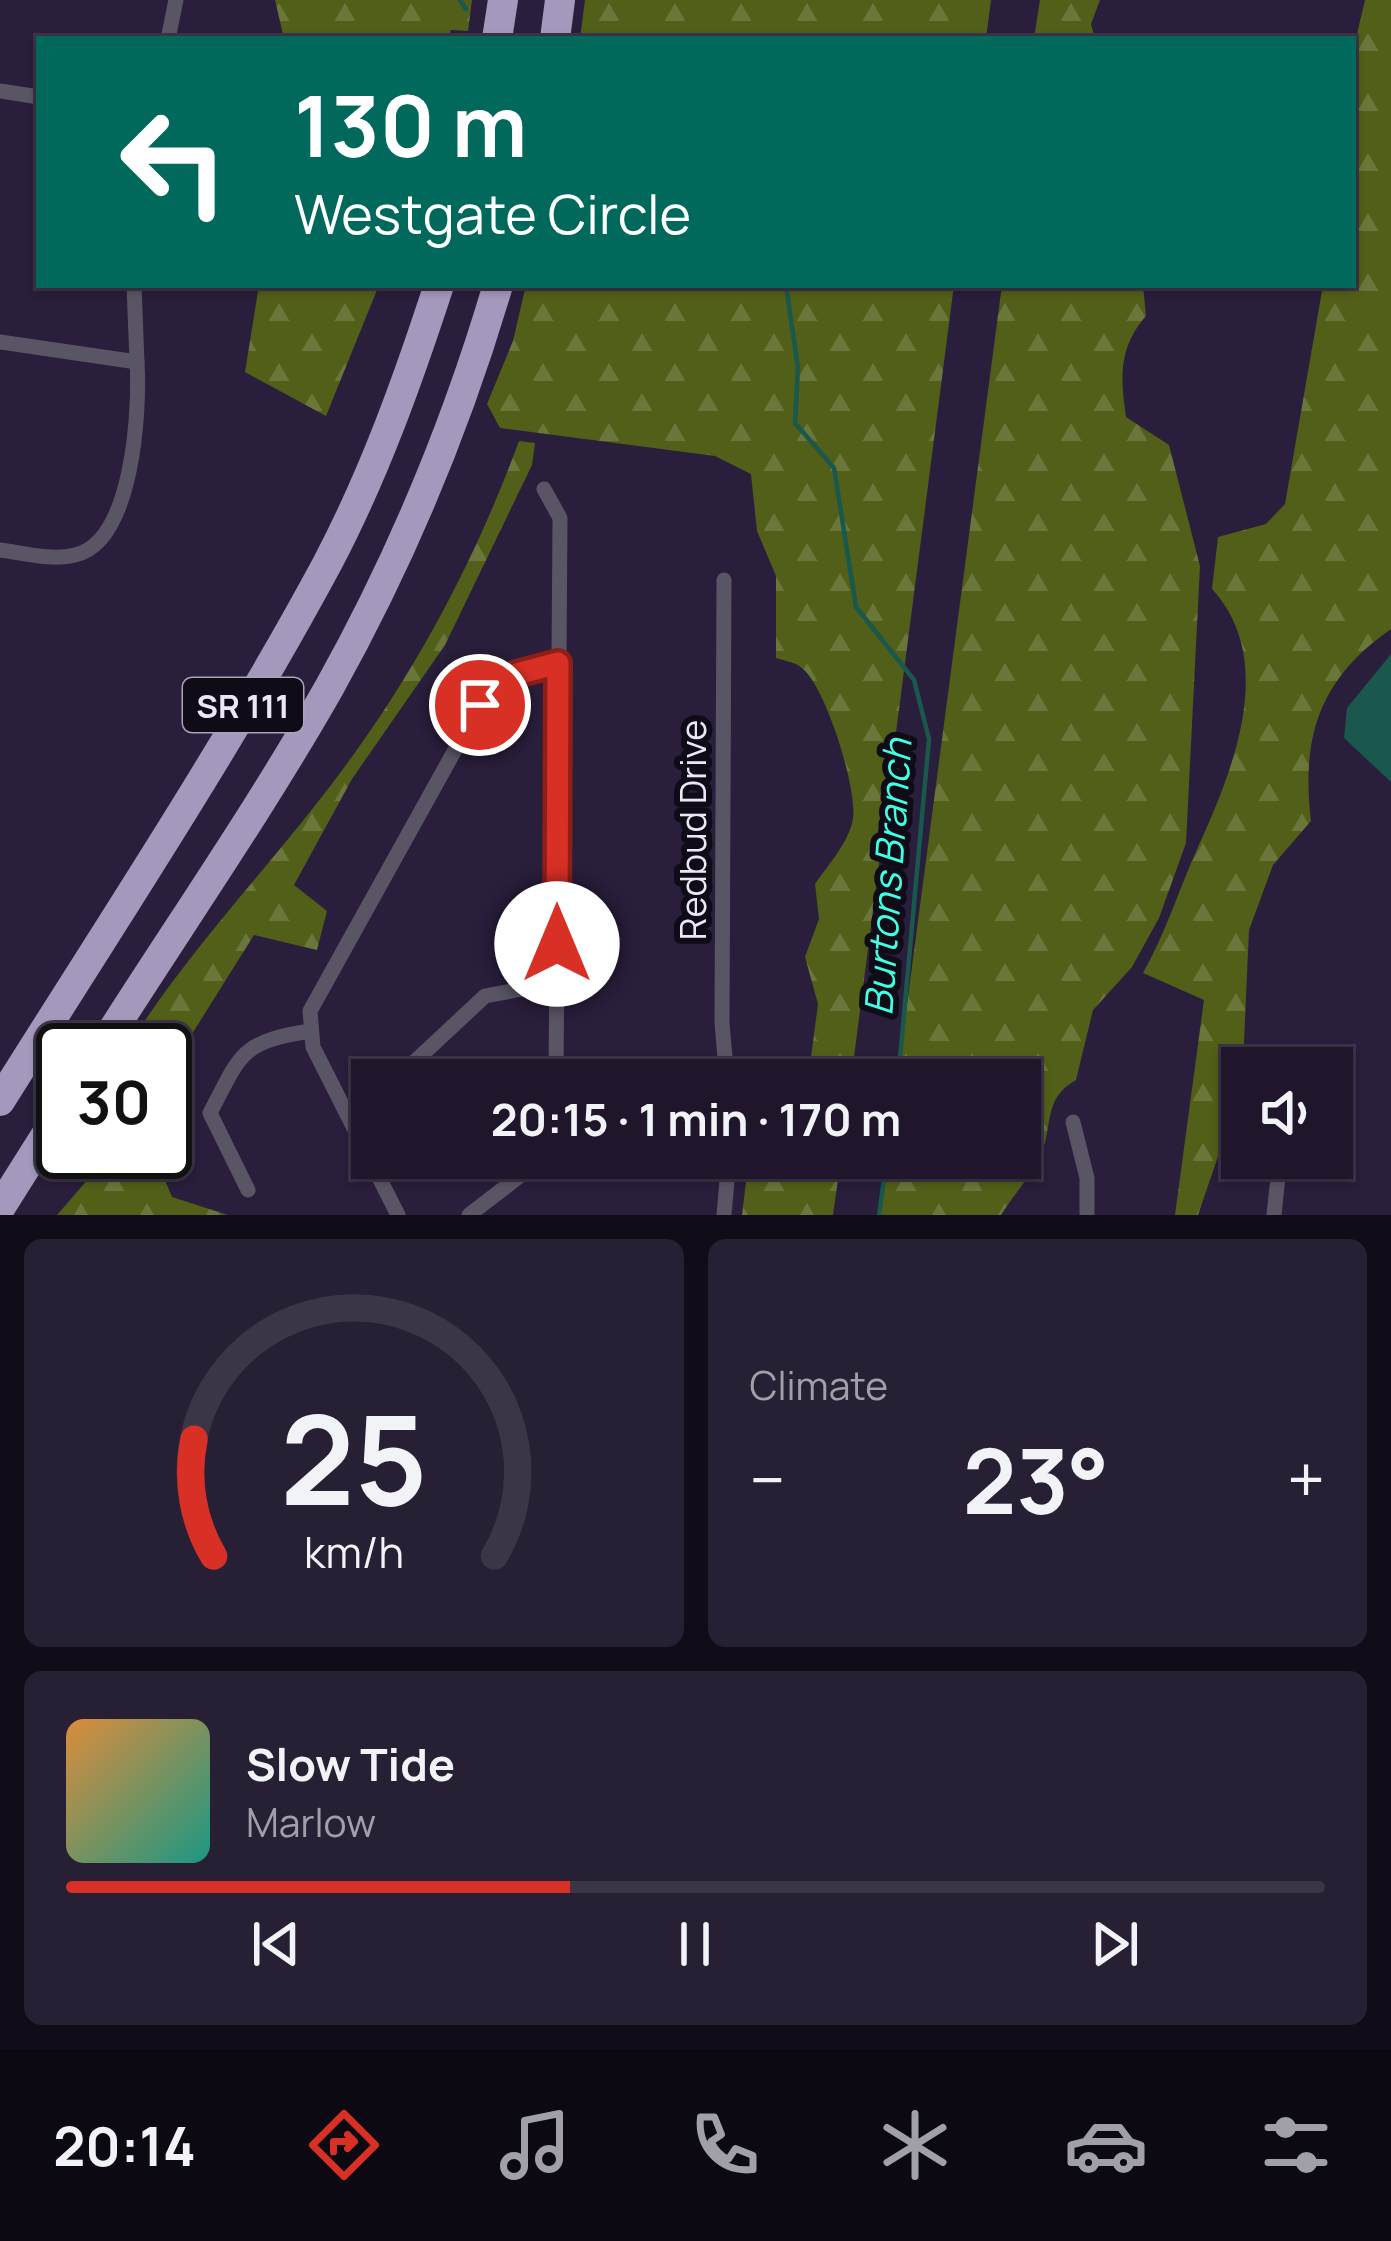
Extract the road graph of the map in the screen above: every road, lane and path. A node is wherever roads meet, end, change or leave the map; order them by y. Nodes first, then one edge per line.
1 (176, 0) edge
2 (503, 0) edge
3 (560, 0) edge
4 (169, 36) edge
5 (497, 36) edge
6 (555, 36) edge
7 (0, 91) edge
8 (36, 97) edge
9 (134, 288) edge
10 (438, 288) edge
11 (497, 288) edge
12 (0, 342) edge
13 (137, 362) junction
14 (544, 489) dead end
15 (0, 550) edge
16 (724, 580) dead end
17 (558, 663) junction
18 (556, 991) junction
19 (117, 1023) edge
20 (310, 1031) junction
21 (418, 1059) edge
22 (556, 1059) edge
23 (725, 1059) edge
24 (0, 1101) edge
25 (351, 1115) edge
26 (1073, 1122) dead end
27 (36, 1151) edge
28 (381, 1179) edge
29 (516, 1179) edge
30 (727, 1179) edge
31 (1278, 1179) edge
32 (248, 1190) dead end
33 (0, 1208) edge
34 (398, 1215) edge
35 (469, 1215) edge
36 (724, 1215) edge
37 (1087, 1215) edge
38 (1274, 1215) edge

1 - 4 street
2 - 5 highway
3 - 6 highway
7 - 8 street
9 - 13 street
10 - 24 highway, SR 111
11 - 19 highway, SR 111
12 - 13 street
13 - 15 street
14 - 17 street
16 - 23 street, Redbud Drive
17 - 18 street
17 - 20 street
18 - 21 street
18 - 22 street
20 - 25 street
20 - 32 street
26 - 37 street
27 - 33 highway
28 - 34 street
29 - 35 street
30 - 36 street
31 - 38 street

